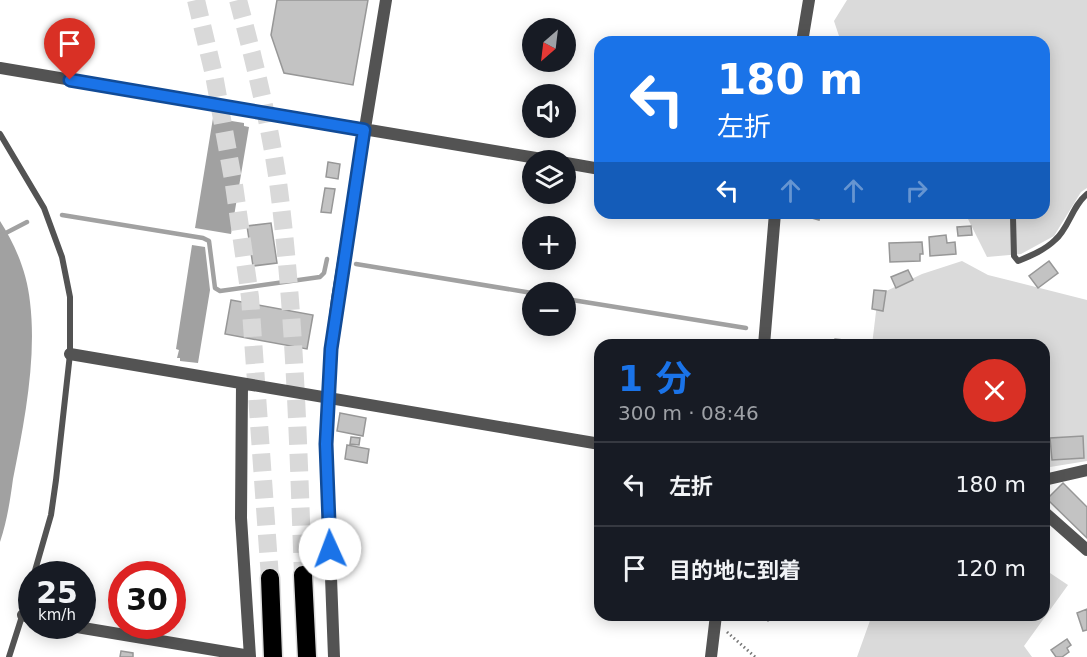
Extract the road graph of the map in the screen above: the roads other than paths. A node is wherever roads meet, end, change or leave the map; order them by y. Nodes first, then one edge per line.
1 (386, 0) edge
2 (809, 0) edge
3 (803, 36) edge
4 (0, 68) edge
5 (364, 130) junction
6 (0, 134) edge
7 (522, 156) edge
8 (576, 165) edge
9 (594, 168) edge
10 (1087, 194) edge
11 (774, 219) edge
12 (1013, 219) edge
13 (764, 339) edge
14 (70, 354) junction
15 (242, 384) junction
16 (328, 399) junction
17 (594, 443) edge
18 (1086, 472) edge
19 (1050, 479) edge
20 (1050, 517) edge
21 (1087, 550) edge
22 (38, 561) edge
23 (303, 575) tunnel mouth
24 (270, 578) tunnel mouth
25 (716, 621) edge
26 (96, 630) edge
27 (18, 637) edge
28 (250, 656) edge
29 (9, 657) edge
30 (273, 657) edge
31 (307, 657) edge
32 (334, 657) edge
33 (711, 657) edge

1 - 5 street
2 - 3 street
4 - 5 street
5 - 7 street
5 - 16 street
6 - 14 lane
8 - 9 street
10 - 12 lane
11 - 13 street
14 - 15 street
14 - 22 lane
15 - 16 street
15 - 28 street
16 - 17 street
16 - 32 street
18 - 19 street
20 - 21 street
23 - 31 highway
24 - 30 highway
25 - 33 street
26 - 28 street
27 - 29 lane

